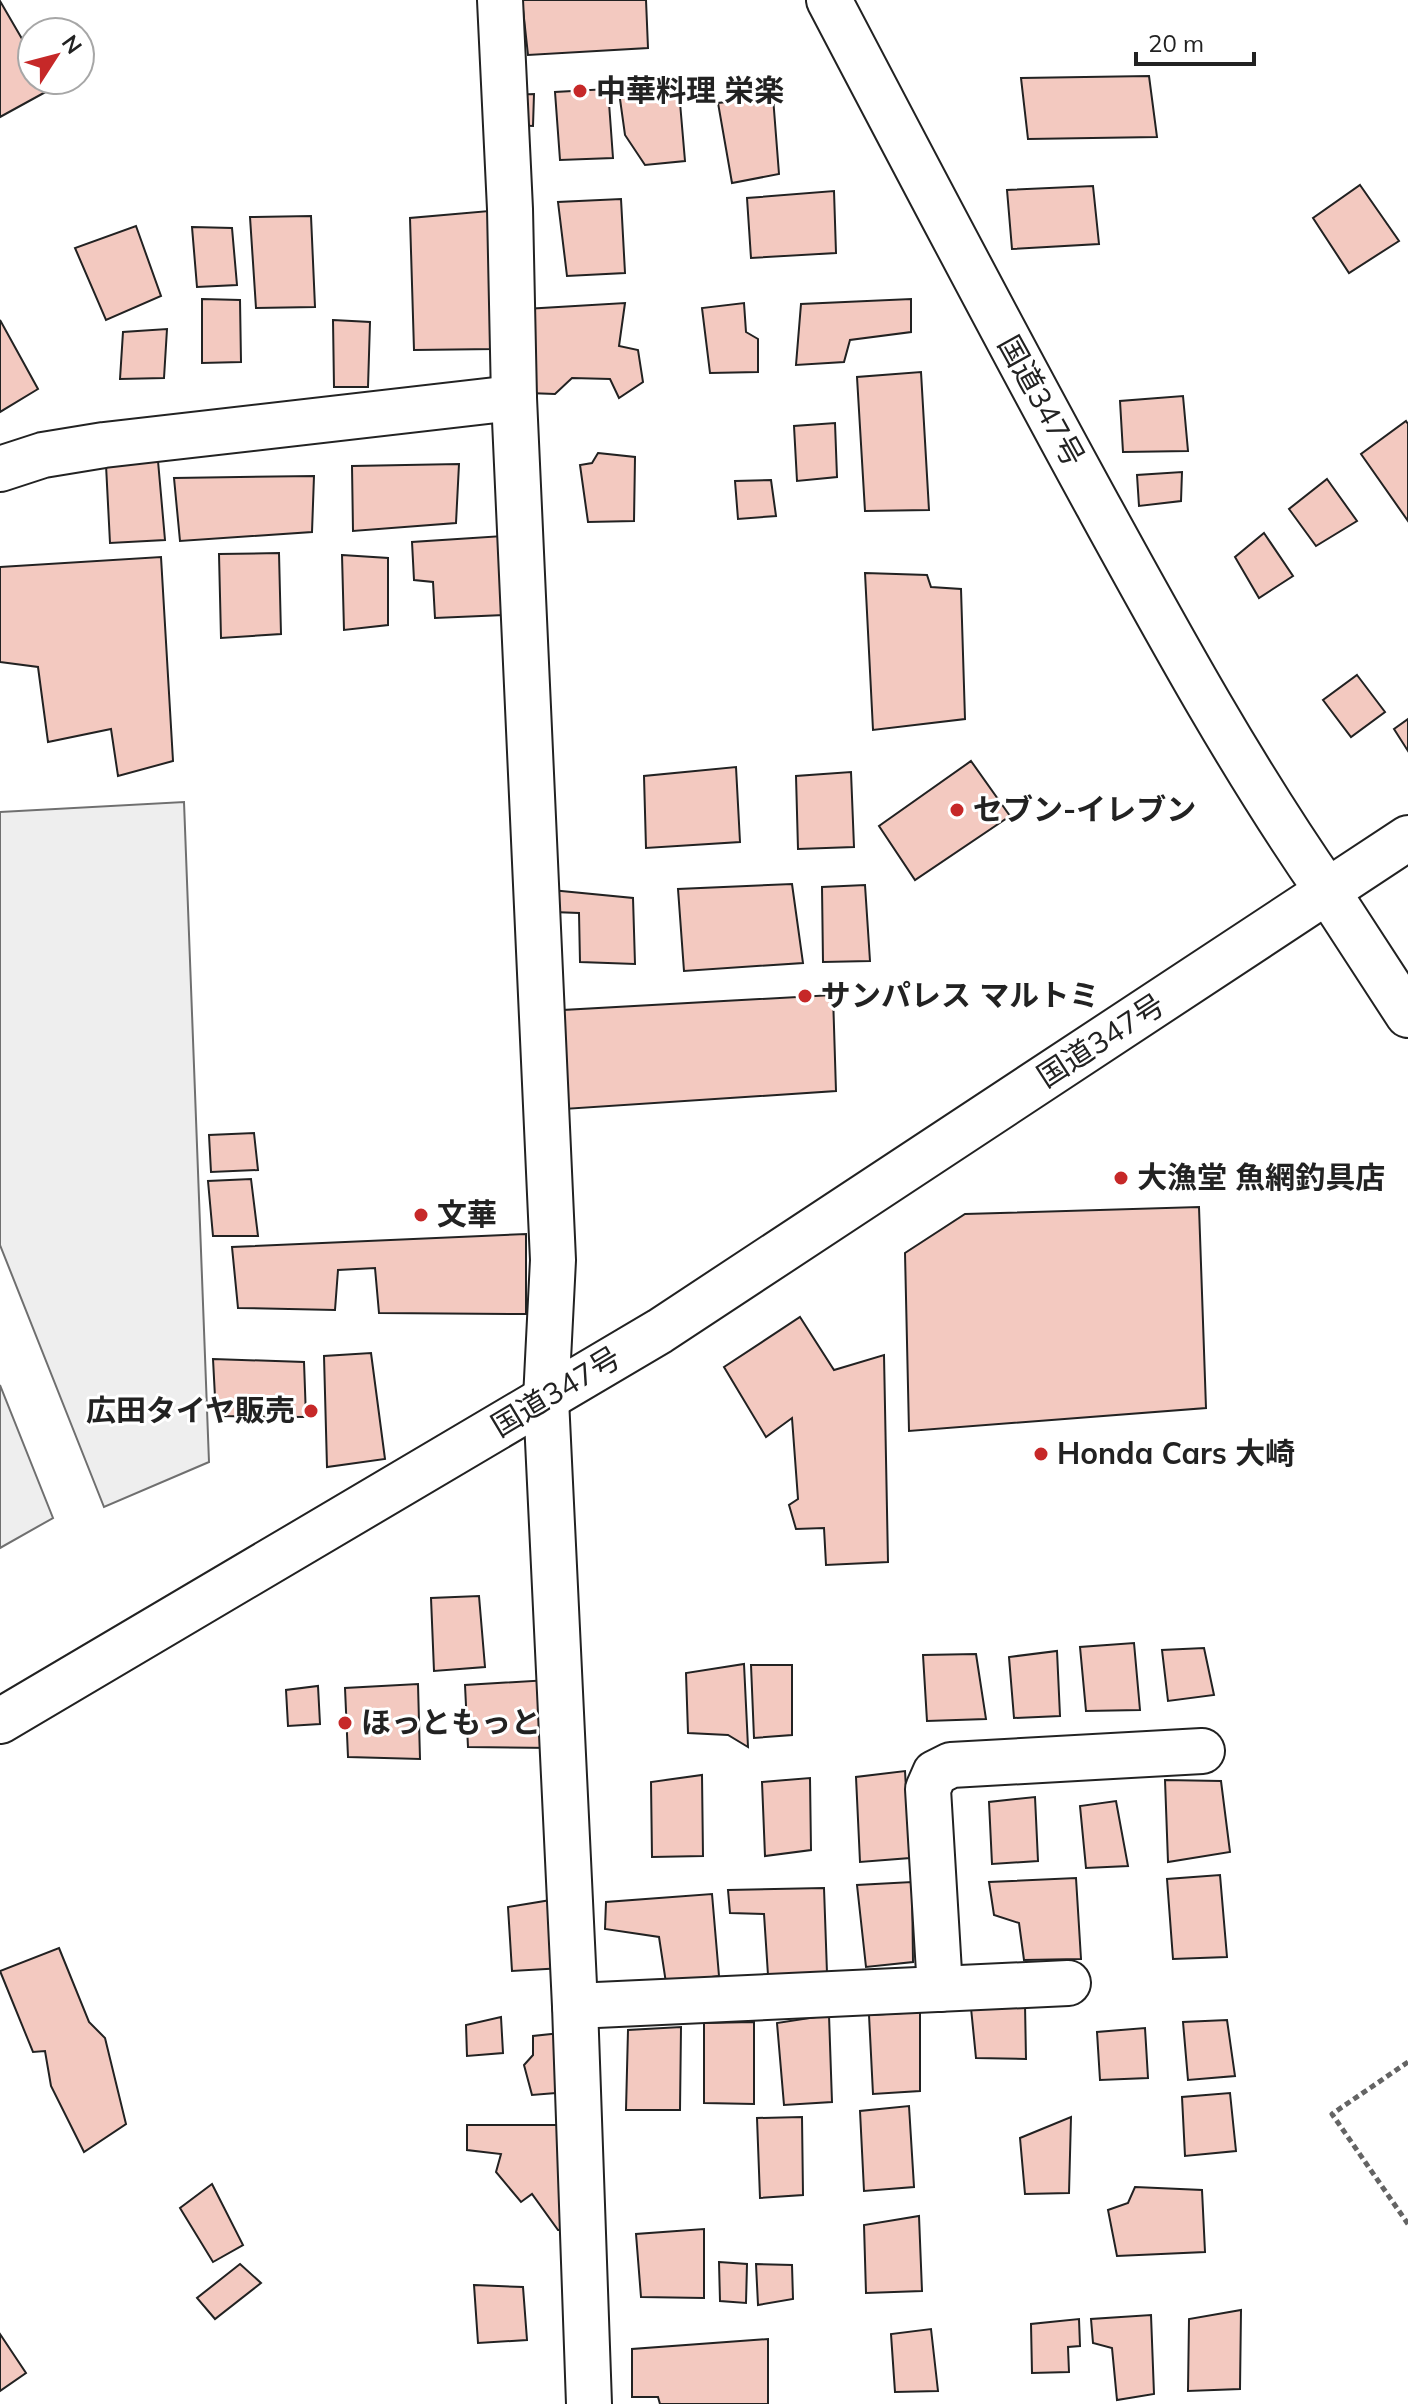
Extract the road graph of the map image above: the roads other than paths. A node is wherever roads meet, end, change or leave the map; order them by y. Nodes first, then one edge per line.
1 (500, 0) edge
2 (829, 0) edge
3 (514, 398) junction
4 (0, 469) edge
5 (1408, 838) edge
6 (1328, 892) junction
7 (1408, 1015) edge
8 (546, 1399) junction
9 (0, 1721) edge
10 (1202, 1751) dead end
11 (1068, 1983) dead end
12 (940, 1989) junction
13 (575, 2006) junction
14 (589, 2404) edge

1 - 3 main road
2 - 6 main road, 国道347号
3 - 4 main road
3 - 8 main road
5 - 6 main road
6 - 7 main road
6 - 8 main road, 国道347号
8 - 9 main road, 国道347号
8 - 13 main road
10 - 12 main road
11 - 12 main road
12 - 13 main road
13 - 14 main road

